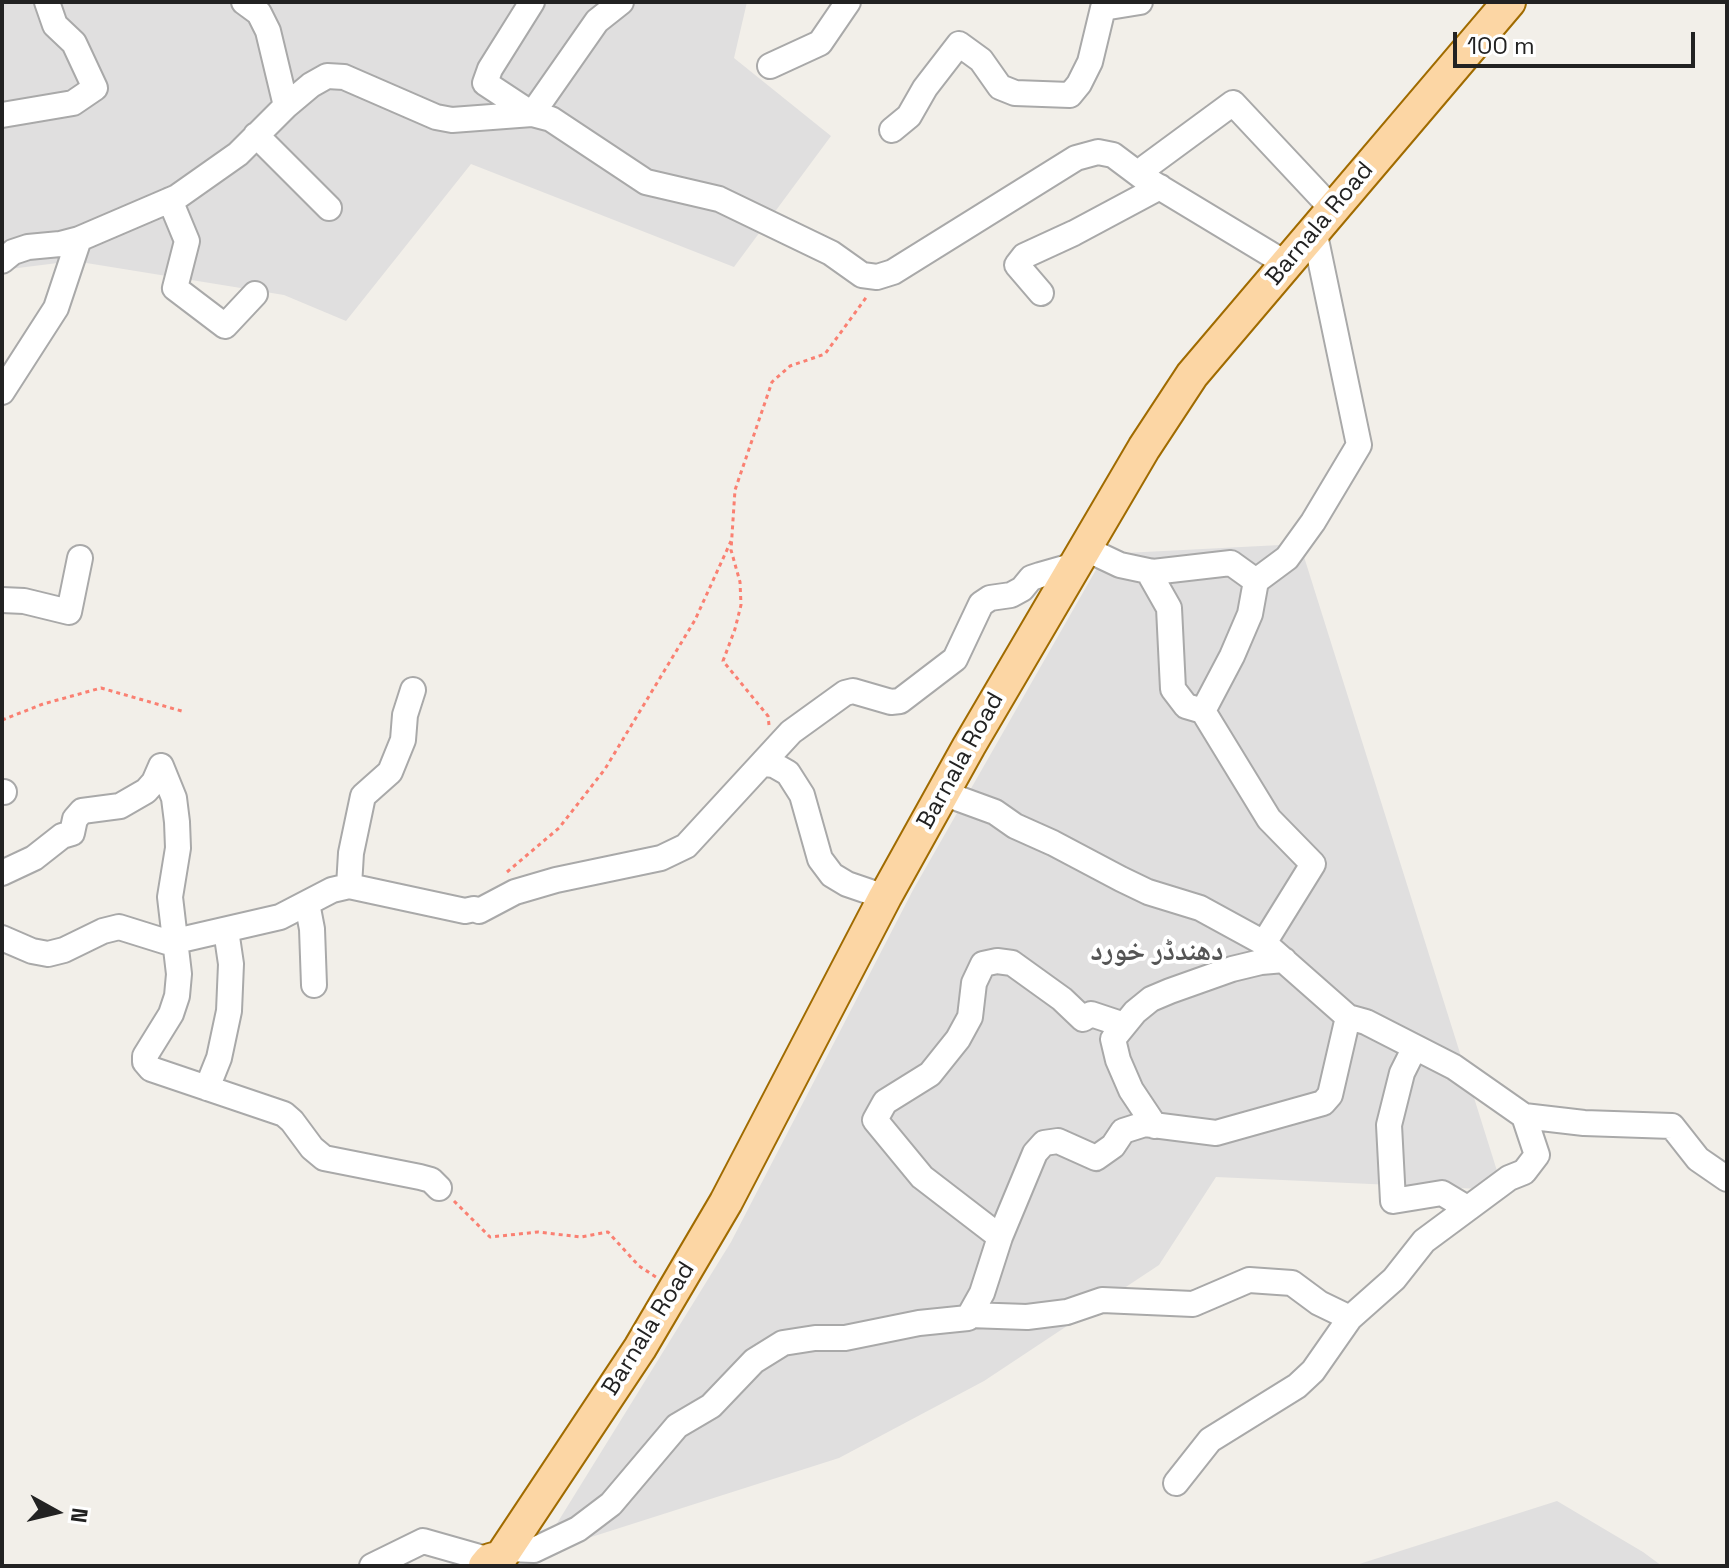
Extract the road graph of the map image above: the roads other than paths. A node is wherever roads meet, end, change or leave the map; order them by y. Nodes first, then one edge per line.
1 (47, 2) edge
2 (244, 2) edge
3 (532, 2) edge
4 (621, 2) edge
5 (848, 2) edge
6 (1140, 2) edge
7 (1509, 2) edge
8 (592, 11) edge
9 (770, 66) dead end
10 (286, 106) junction
11 (532, 114) junction
12 (2, 115) edge
13 (892, 130) dead end
14 (256, 135) junction
15 (1150, 181) junction
16 (1323, 199) dead end
17 (170, 200) junction
18 (329, 208) dead end
19 (1314, 230) junction
20 (79, 239) junction
21 (2, 261) edge
22 (1285, 263) junction
23 (1041, 293) dead end
24 (255, 294) dead end
25 (2, 392) edge
26 (1079, 556) junction
27 (80, 558) dead end
28 (1148, 571) junction
29 (1256, 581) junction
30 (2, 600) edge
31 (413, 690) dead end
32 (1203, 711) junction
33 (764, 764) junction
34 (943, 793) junction
35 (2, 873) edge
36 (349, 886) junction
37 (885, 897) junction
38 (307, 903) junction
39 (226, 930) junction
40 (2, 938) edge
41 (176, 941) junction
42 (1264, 943) junction
43 (1284, 960) junction
44 (314, 985) dead end
45 (1348, 1017) junction
46 (1124, 1025) junction
47 (1415, 1047) junction
48 (207, 1088) junction
49 (1524, 1116) junction
50 (1155, 1126) junction
51 (1727, 1179) edge
52 (439, 1188) road end
53 (1467, 1208) junction
54 (1000, 1237) junction
55 (969, 1315) junction
56 (1350, 1318) junction
57 (1176, 1483) dead end
58 (493, 1558) edge
59 (372, 1566) edge

1 - 12 street
2 - 10 street
3 - 11 street
4 - 8 street
5 - 9 street
6 - 13 street
7 - 19 main road, Barnala Road
8 - 11 street
10 - 11 street
10 - 14 street
11 - 15 street
14 - 17 street
14 - 18 street
15 - 16 street
15 - 22 street
15 - 23 street
17 - 20 street
17 - 24 street
19 - 22 main road, Barnala Road
19 - 29 street
20 - 21 street
20 - 25 street
22 - 26 main road, Barnala Road
26 - 28 street
26 - 33 street
26 - 34 main road, Barnala Road
27 - 30 street
28 - 29 street
28 - 32 street
29 - 32 street
31 - 36 street
32 - 42 street
33 - 36 street
33 - 37 street
34 - 37 main road, Barnala Road
34 - 42 street
35 - 41 street
36 - 38 street
37 - 58 main road, Barnala Road
38 - 39 street
38 - 44 street
39 - 41 street
39 - 48 street
40 - 41 street
41 - 48 street
42 - 43 street
43 - 45 street
43 - 46 street
45 - 47 street
45 - 50 street
46 - 50 street
46 - 54 street
47 - 49 street
47 - 53 street
48 - 52 street
49 - 51 street
49 - 53 street
50 - 54 street
53 - 56 street
54 - 55 street
55 - 56 street
55 - 58 street
56 - 57 street
58 - 59 street

